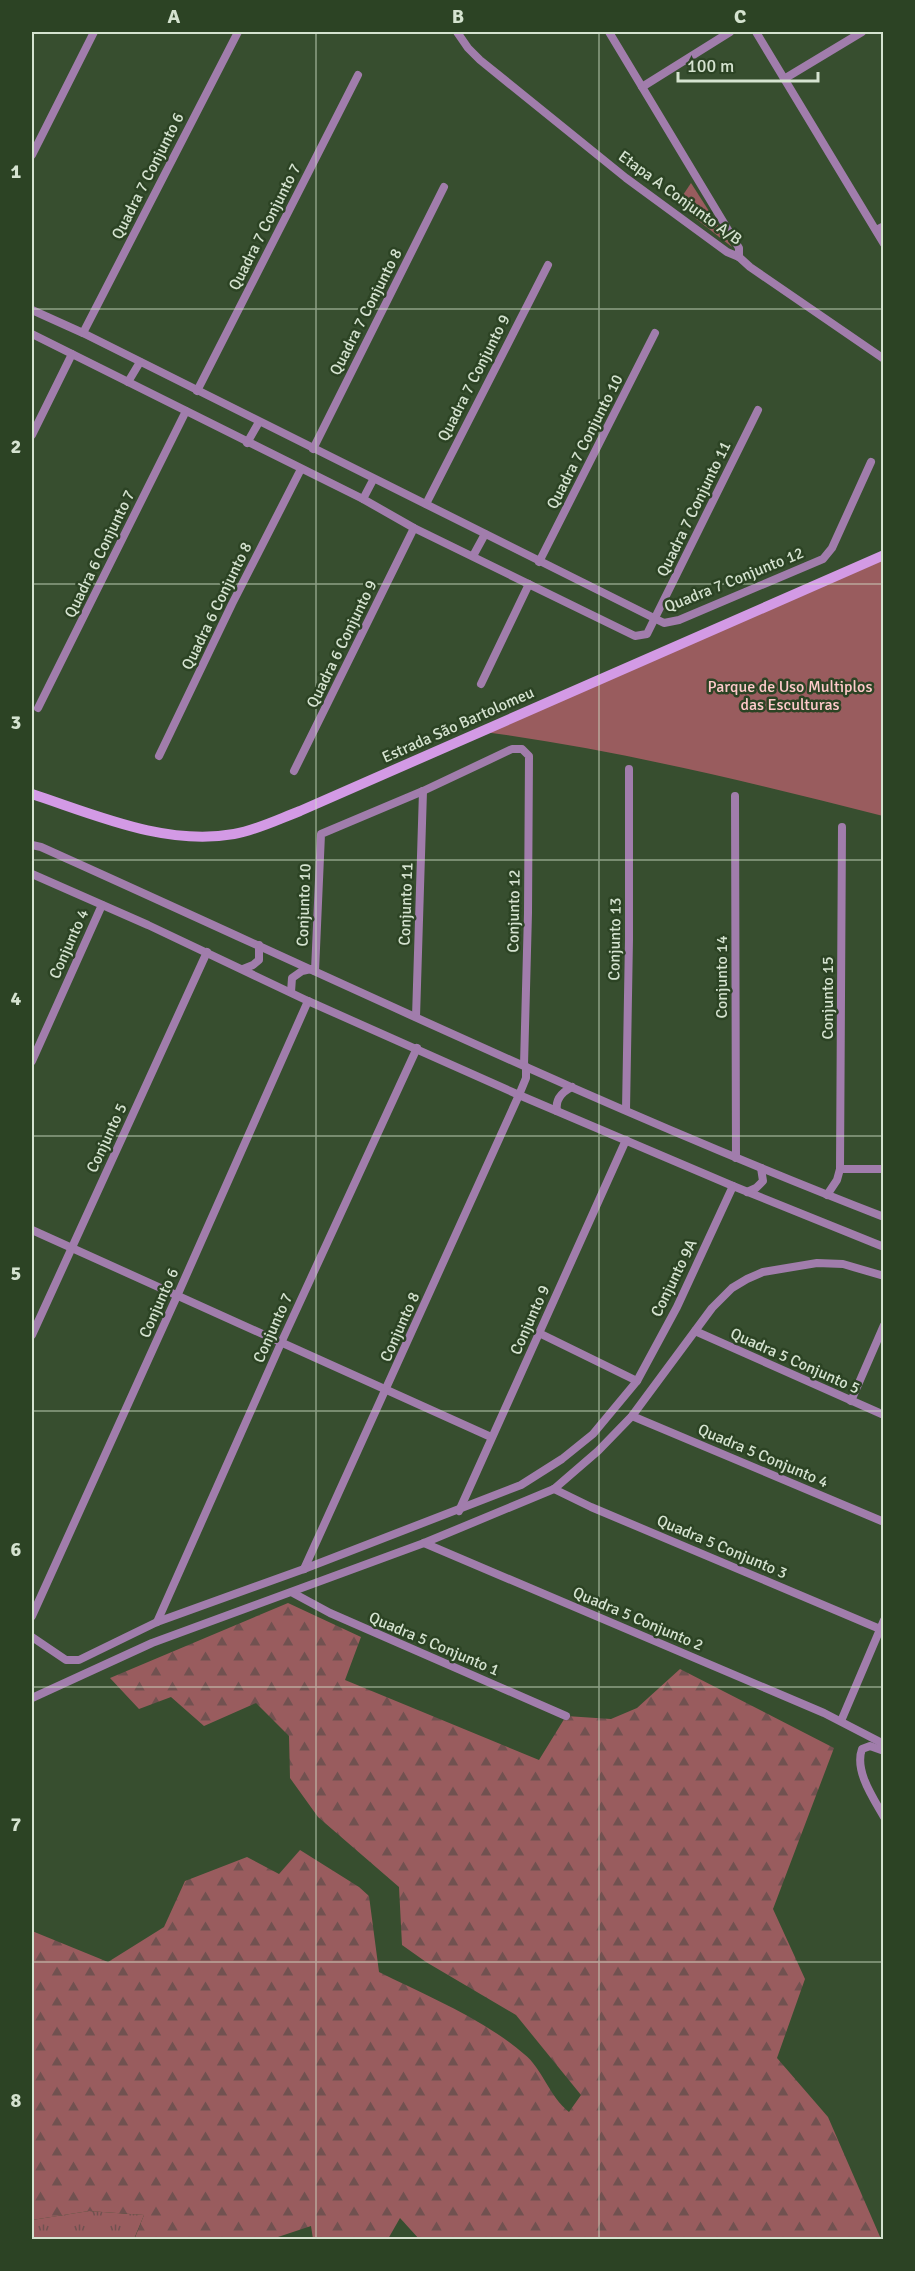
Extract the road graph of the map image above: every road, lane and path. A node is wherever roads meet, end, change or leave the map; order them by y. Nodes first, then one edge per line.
1 (94, 32) edge
2 (238, 32) edge
3 (457, 32) edge
4 (609, 32) edge
5 (730, 32) edge
6 (756, 32) edge
7 (862, 32) edge
8 (358, 75) dead end
9 (784, 79) junction
10 (642, 87) junction
11 (32, 155) edge
12 (444, 187) dead end
13 (884, 226) edge
14 (876, 230) junction
15 (884, 244) edge
16 (740, 257) junction
17 (548, 265) dead end
18 (32, 310) edge
19 (83, 333) junction
20 (655, 333) dead end
21 (32, 334) edge
22 (72, 354) junction
23 (884, 360) edge
24 (140, 362) junction
25 (128, 382) junction
26 (197, 391) junction
27 (758, 410) dead end
28 (186, 411) junction
29 (259, 422) junction
30 (32, 435) edge
31 (247, 442) junction
32 (313, 449) junction
33 (871, 462) dead end
34 (301, 469) junction
35 (373, 480) junction
36 (363, 499) junction
37 (426, 504) junction
38 (414, 528) junction
39 (485, 534) junction
40 (884, 555) edge
41 (473, 556) junction
42 (539, 562) junction
43 (529, 584) junction
44 (654, 620) junction
45 (481, 684) dead end
46 (38, 708) dead end
47 (159, 756) dead end
48 (629, 769) dead end
49 (294, 771) dead end
50 (423, 791) junction
51 (32, 794) edge
52 (735, 796) dead end
53 (842, 827) dead end
54 (32, 845) edge
55 (32, 874) edge
56 (102, 905) junction
57 (259, 945) junction
58 (207, 952) junction
59 (243, 969) junction
60 (313, 970) junction
61 (291, 992) junction
62 (308, 1001) junction
63 (416, 1017) junction
64 (417, 1047) junction
65 (32, 1061) edge
66 (525, 1066) junction
67 (572, 1087) junction
68 (519, 1095) junction
69 (626, 1110) junction
70 (557, 1111) junction
71 (626, 1140) junction
72 (736, 1158) junction
73 (761, 1168) junction
74 (840, 1168) junction
75 (884, 1169) edge
76 (733, 1186) junction
77 (747, 1192) junction
78 (827, 1195) junction
79 (884, 1216) edge
80 (32, 1230) edge
81 (884, 1247) edge
82 (71, 1248) junction
83 (884, 1276) edge
84 (177, 1296) junction
85 (884, 1325) edge
86 (695, 1331) junction
87 (538, 1333) junction
88 (32, 1335) edge
89 (281, 1343) junction
90 (637, 1381) junction
91 (386, 1391) junction
92 (851, 1401) junction
93 (884, 1415) edge
94 (632, 1416) junction
95 (491, 1437) junction
96 (554, 1489) junction
97 (459, 1511) junction
98 (884, 1522) edge
99 (424, 1543) junction
100 (304, 1569) junction
101 (293, 1593) junction
102 (32, 1616) edge
103 (884, 1620) edge
104 (157, 1622) junction
105 (880, 1629) junction
106 (32, 1637) edge
107 (32, 1698) edge
108 (566, 1716) dead end
109 (841, 1721) junction
110 (884, 1744) edge
111 (884, 1751) edge
112 (884, 1817) edge

1 - 11 street
2 - 19 street, Quadra 7 Conjunto 6
3 - 16 street, Etapa A Conjunto A/B
4 - 10 street, Etapa A Conjunto A/B
5 - 10 street
6 - 9 street
7 - 9 street
8 - 26 street, Quadra 7 Conjunto 7
9 - 14 street
10 - 16 street, Etapa A Conjunto A/B
12 - 32 street, Quadra 7 Conjunto 8
13 - 14 street
14 - 15 street
16 - 23 street
17 - 37 street, Quadra 7 Conjunto 9
18 - 19 street
19 - 24 street
20 - 42 street, Quadra 7 Conjunto 10
21 - 22 street
22 - 25 street
22 - 30 street
24 - 25 street
24 - 26 street
25 - 28 street
26 - 29 street
27 - 44 street, Quadra 7 Conjunto 11
28 - 31 street
28 - 46 street, Quadra 6 Conjunto 7
29 - 31 street
29 - 32 street
31 - 34 street
32 - 35 street
33 - 44 street, Quadra 7 Conjunto 12
34 - 36 street
34 - 47 street, Quadra 6 Conjunto 8
35 - 36 street
35 - 37 street
36 - 38 street
37 - 39 street
38 - 41 street
38 - 49 street, Quadra 6 Conjunto 9
39 - 41 street
39 - 42 street
40 - 51 street, Estrada São Bartolomeu
41 - 43 street
42 - 44 street
43 - 44 street
43 - 45 street
48 - 69 street, Conjunto 13
50 - 60 street, Conjunto 10
50 - 63 street, Conjunto 11
50 - 66 street, Conjunto 12
52 - 72 street, Conjunto 14
53 - 74 street, Conjunto 15
54 - 57 street
55 - 56 street
56 - 58 street
56 - 65 street, Conjunto 4
57 - 59 street
57 - 60 street
58 - 59 street
58 - 82 street, Conjunto 5
59 - 61 street
60 - 61 street
60 - 63 street
61 - 62 street
62 - 64 street
62 - 84 street, Conjunto 6
63 - 66 street
64 - 68 street
64 - 89 street, Conjunto 7
66 - 67 street
66 - 68 street, Conjunto 12
67 - 69 street
67 - 70 street
68 - 70 street
68 - 91 street, Conjunto 8
69 - 72 street
70 - 71 street
71 - 76 street
71 - 87 street, Conjunto 9
72 - 73 street
73 - 77 street
73 - 78 street
74 - 75 street
74 - 78 street
76 - 77 street
76 - 90 street, Conjunto 9A
77 - 81 street
78 - 79 street
80 - 82 street
82 - 84 street
82 - 88 street, Conjunto 5
83 - 86 street
84 - 89 street
84 - 102 street, Conjunto 6
85 - 92 street
86 - 92 street, Quadra 5 Conjunto 5
86 - 94 street
87 - 90 street
87 - 95 street, Conjunto 9
89 - 91 street
89 - 104 street, Conjunto 7
90 - 97 street, Conjunto 9A
91 - 95 street
91 - 100 street, Conjunto 8
92 - 93 street, Quadra 5 Conjunto 5
94 - 96 street
94 - 98 street, Quadra 5 Conjunto 4
95 - 97 street, Conjunto 9
96 - 99 street
96 - 105 street, Quadra 5 Conjunto 3
97 - 100 street, Conjunto 9A
99 - 101 street
99 - 109 street, Quadra 5 Conjunto 2
100 - 104 street, Conjunto 9A
101 - 107 street
101 - 108 street, Quadra 5 Conjunto 1
103 - 105 street
104 - 106 street, Conjunto 9A
105 - 109 street
109 - 110 street, Quadra 5 Conjunto 2
111 - 112 street

